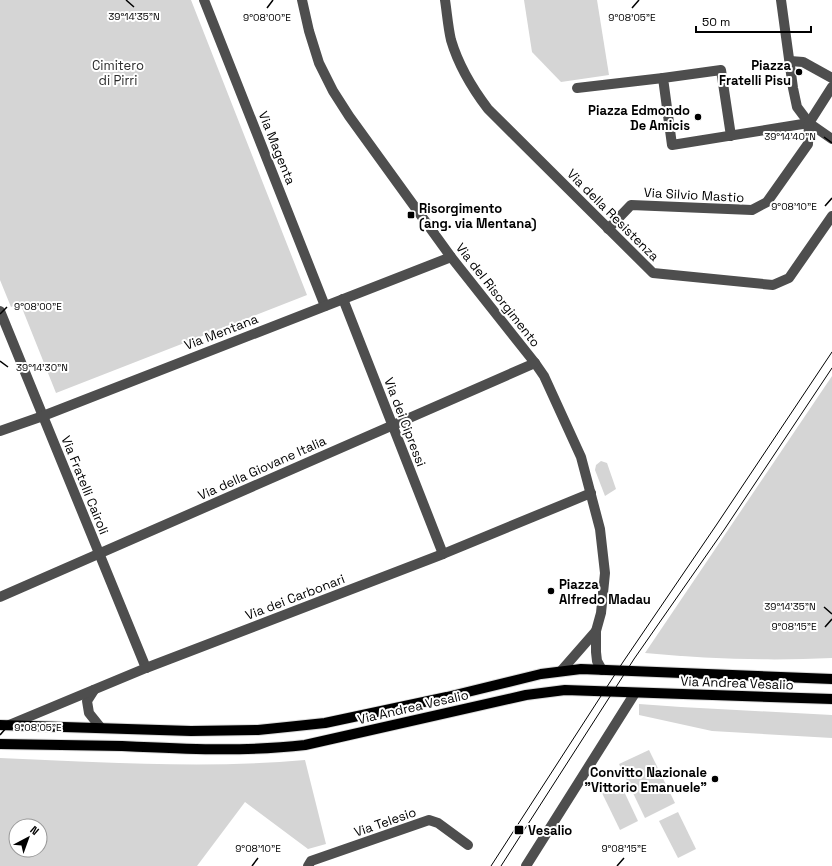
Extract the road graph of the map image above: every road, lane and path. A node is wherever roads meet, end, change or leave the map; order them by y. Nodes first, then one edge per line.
1 (204, 0) edge
2 (302, 0) edge
3 (445, 0) edge
4 (781, 0) edge
5 (790, 61) junction
6 (663, 78) junction
7 (832, 78) edge
8 (578, 88) dead end
9 (832, 88) edge
10 (809, 123) junction
11 (731, 136) junction
12 (832, 139) edge
13 (832, 216) edge
14 (608, 229) junction
15 (451, 257) junction
16 (344, 299) junction
17 (325, 306) junction
18 (0, 311) edge
19 (535, 363) junction
20 (43, 416) junction
21 (392, 425) junction
22 (0, 431) edge
23 (591, 493) junction
24 (99, 554) junction
25 (443, 554) junction
26 (0, 597) edge
27 (596, 631) junction
28 (146, 668) junction
29 (602, 670) junction
30 (561, 671) junction
31 (829, 678) edge
32 (94, 690) junction
33 (635, 693) junction
34 (832, 699) edge
35 (5, 725) edge
36 (100, 728) junction
37 (0, 744) edge
38 (468, 845) dead end
39 (308, 866) edge
40 (526, 866) edge

1 - 17 street, Via Magenta
2 - 15 street, Via del Risorgimento
3 - 14 street, Via della Resistenza
4 - 5 street
5 - 7 street
5 - 10 street
6 - 8 street
6 - 11 street
6 - 11 street
9 - 10 street
10 - 11 street
10 - 12 street
10 - 14 street, Via Silvio Mastio
13 - 14 street, Via della Resistenza
15 - 16 street, Via Mentana
15 - 19 street, Via del Risorgimento
16 - 17 street, Via Mentana
16 - 21 street, Via dei Cipressi
17 - 20 street, Via Mentana
18 - 20 street, Via Fratelli Cairoli
19 - 21 street, Via della Giovane Italia
19 - 23 street, Via del Risorgimento
20 - 22 street, Via Mentana
20 - 24 street, Via Fratelli Cairoli
21 - 24 street, Via della Giovane Italia
21 - 25 street, Via dei Cipressi
23 - 25 street, Via dei Carbonari
23 - 27 street, Via del Risorgimento
24 - 26 street, Via della Giovane Italia
24 - 28 street, Via Fratelli Cairoli
25 - 28 street, Via dei Carbonari
27 - 29 street, Via del Risorgimento
27 - 30 street, Via del Risorgimento
28 - 32 street, Via dei Carbonari
29 - 30 main road, Via Andrea Vesalio
29 - 31 main road, Via Andrea Vesalio
30 - 36 main road, Via Andrea Vesalio
32 - 35 street, Via dei Carbonari
32 - 36 street
33 - 34 main road, Via Andrea Vesalio
33 - 37 main road, Via Andrea Vesalio
33 - 40 street
35 - 36 main road, Via Andrea Vesalio
38 - 39 street, Via Telesio

